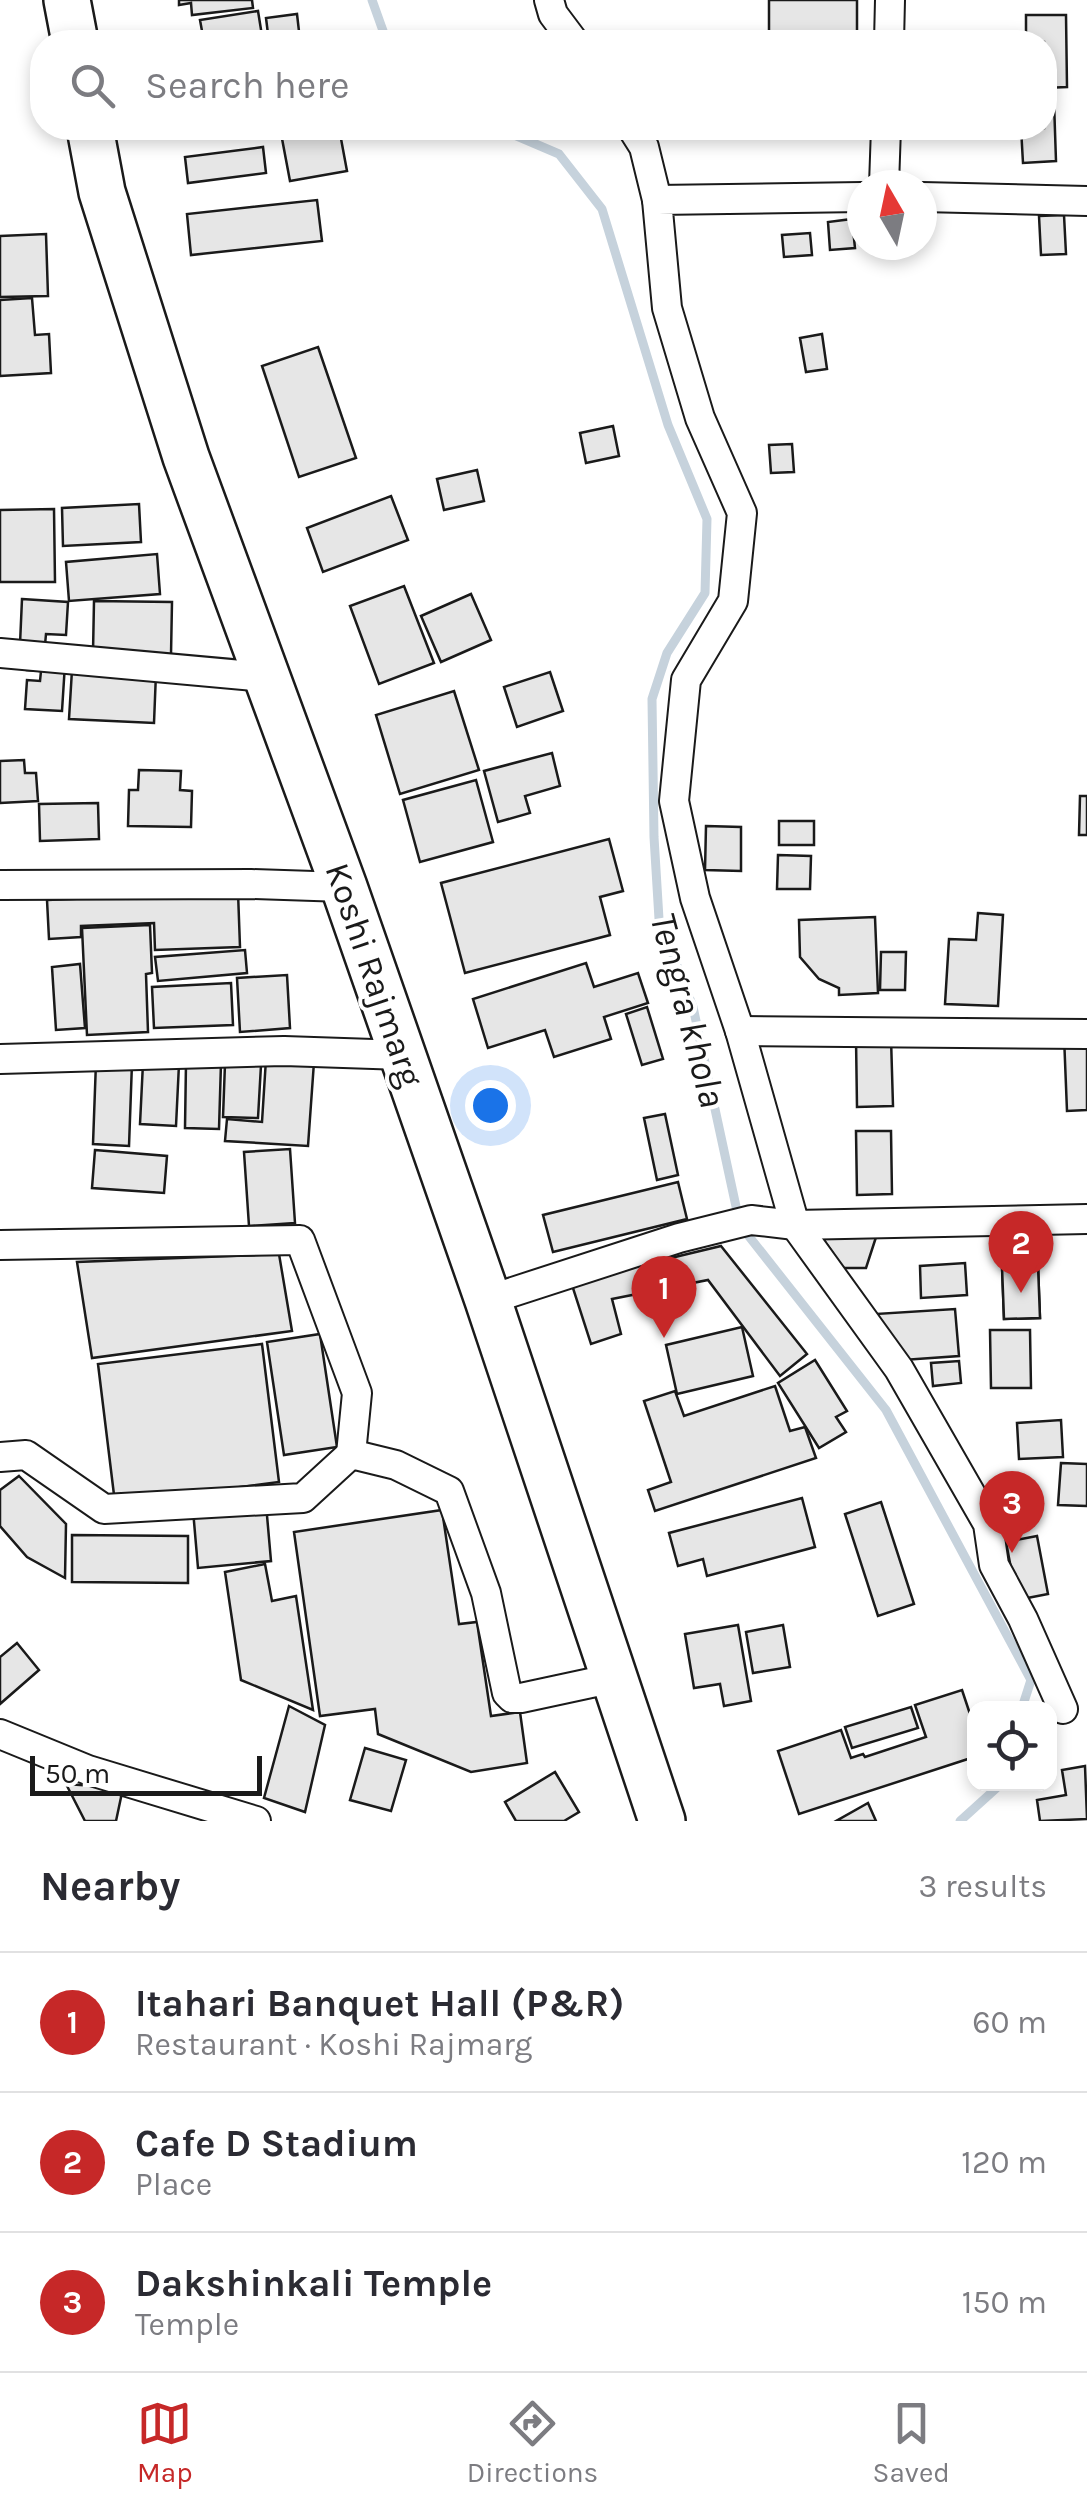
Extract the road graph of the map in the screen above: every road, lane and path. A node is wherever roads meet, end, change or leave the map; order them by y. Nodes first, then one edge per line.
1 (67, 0) edge
2 (549, 0) edge
3 (890, 0) edge
4 (73, 30) edge
5 (565, 30) edge
6 (889, 30) edge
7 (92, 140) edge
8 (640, 140) edge
9 (886, 140) edge
10 (885, 170) edge
11 (847, 197) edge
12 (937, 198) edge
13 (657, 200) junction
14 (1087, 201) edge
15 (0, 653) edge
16 (265, 676) junction
17 (0, 885) edge
18 (344, 887) junction
19 (740, 1031) junction
20 (1087, 1034) edge
21 (403, 1056) junction
22 (0, 1058) edge
23 (1087, 1219) edge
24 (795, 1225) junction
25 (0, 1245) edge
26 (488, 1300) junction
27 (351, 1454) junction
28 (0, 1457) edge
29 (614, 1678) junction
30 (1063, 1708) dead end
31 (0, 1734) edge
32 (256, 1821) edge
33 (662, 1821) edge

1 - 4 main road
2 - 5 street
3 - 6 street
7 - 16 main road, Koshi Rajmarg
8 - 13 street
9 - 10 street
11 - 13 street
12 - 14 street
13 - 19 street
15 - 16 street
16 - 18 main road, Koshi Rajmarg
17 - 18 street
18 - 21 main road, Koshi Rajmarg
19 - 20 street
19 - 24 street
21 - 22 street
21 - 26 main road, Koshi Rajmarg
23 - 24 street
24 - 26 street
24 - 30 street
25 - 27 street
26 - 29 main road, Koshi Rajmarg
27 - 28 street
27 - 29 street
29 - 33 main road, Koshi Rajmarg
31 - 32 street

